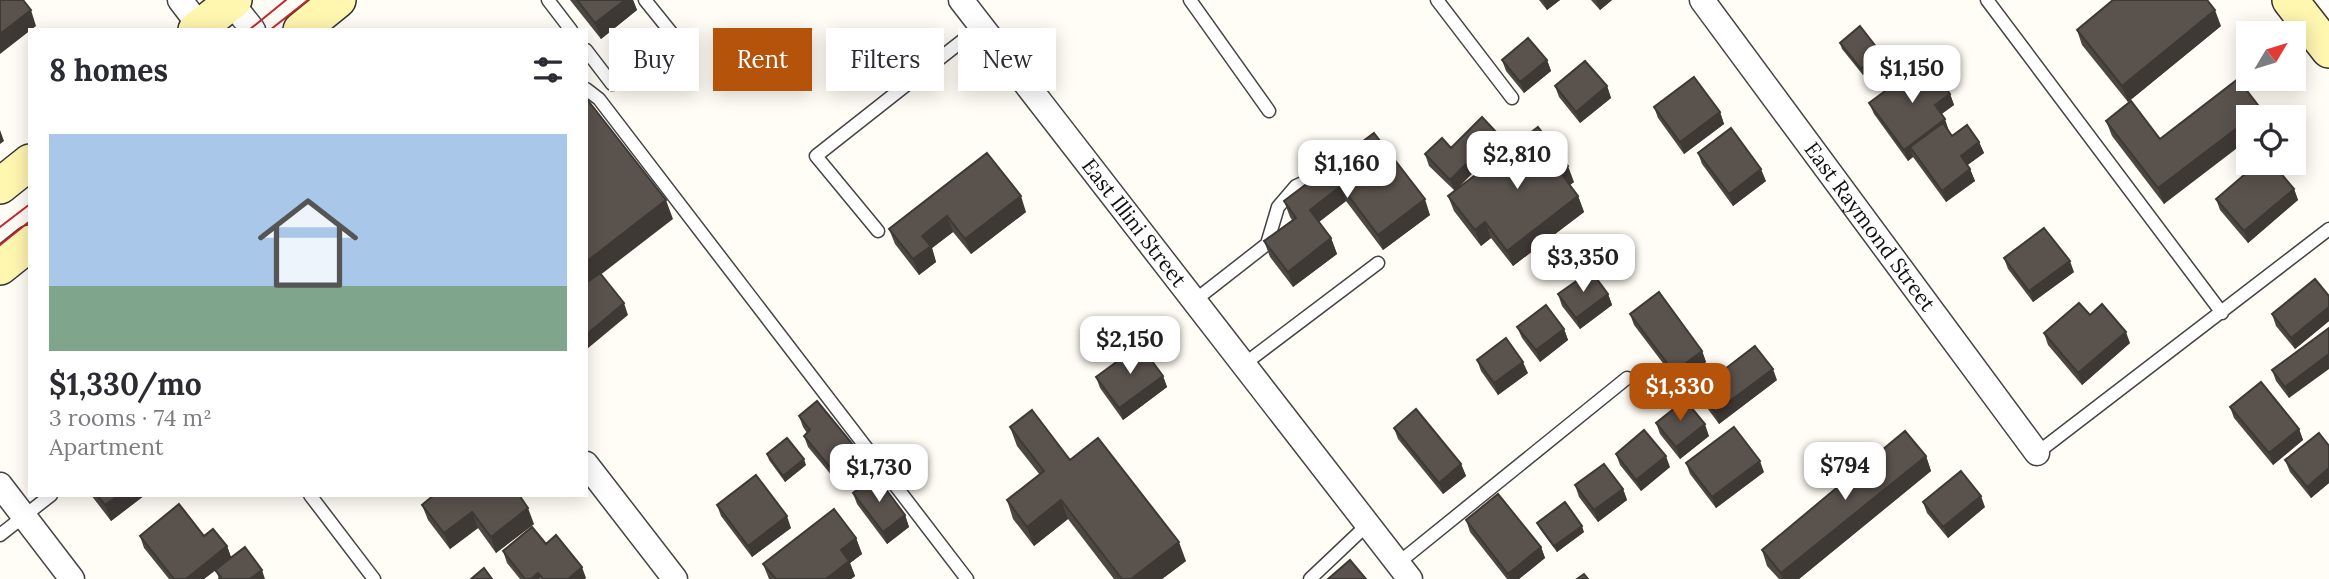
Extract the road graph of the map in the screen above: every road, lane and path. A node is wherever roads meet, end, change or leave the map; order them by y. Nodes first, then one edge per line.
1 (338, 0) edge
2 (548, 0) edge
3 (645, 0) edge
4 (961, 0) edge
5 (1191, 0) edge
6 (1437, 0) edge
7 (1702, 0) edge
8 (1987, 0) edge
9 (2290, 0) edge
10 (233, 1) edge
11 (195, 22) edge
12 (981, 26) junction
13 (252, 28) edge
14 (303, 28) edge
15 (569, 28) edge
16 (2329, 50) edge
17 (588, 53) edge
18 (588, 91) edge
19 (1512, 98) dead end
20 (1269, 111) dead end
21 (28, 164) edge
22 (1318, 176) edge
23 (0, 186) edge
24 (2329, 229) edge
25 (877, 232) dead end
26 (28, 245) edge
27 (1378, 263) dead end
28 (0, 267) edge
29 (1194, 301) junction
30 (2222, 313) junction
31 (1244, 365) junction
32 (1627, 378) dead end
33 (2037, 453) joint
34 (588, 467) edge
35 (0, 485) edge
36 (49, 497) edge
37 (312, 497) edge
38 (24, 517) junction
39 (1367, 525) junction
40 (0, 535) edge
41 (1404, 572) edge
42 (72, 579) edge
43 (374, 579) edge
44 (675, 579) edge
45 (967, 579) edge
46 (1310, 579) edge

1 - 14 main road
2 - 15 lane
3 - 17 lane
4 - 12 street, East Illini Street
5 - 20 lane
6 - 19 lane
7 - 33 street, East Raymond Street
8 - 30 lane
9 - 16 main road
10 - 11 main road
10 - 13 street
12 - 25 lane
12 - 29 street, East Illini Street
18 - 45 lane
21 - 23 main road
22 - 29 lane
24 - 30 lane
26 - 28 main road
27 - 31 lane
29 - 31 street, East Illini Street
30 - 33 lane
31 - 39 street, East Illini Street
32 - 41 lane
34 - 44 street
35 - 38 street
36 - 38 lane
37 - 43 lane
38 - 40 lane
38 - 42 street
39 - 41 street, East Illini Street
39 - 46 lane

